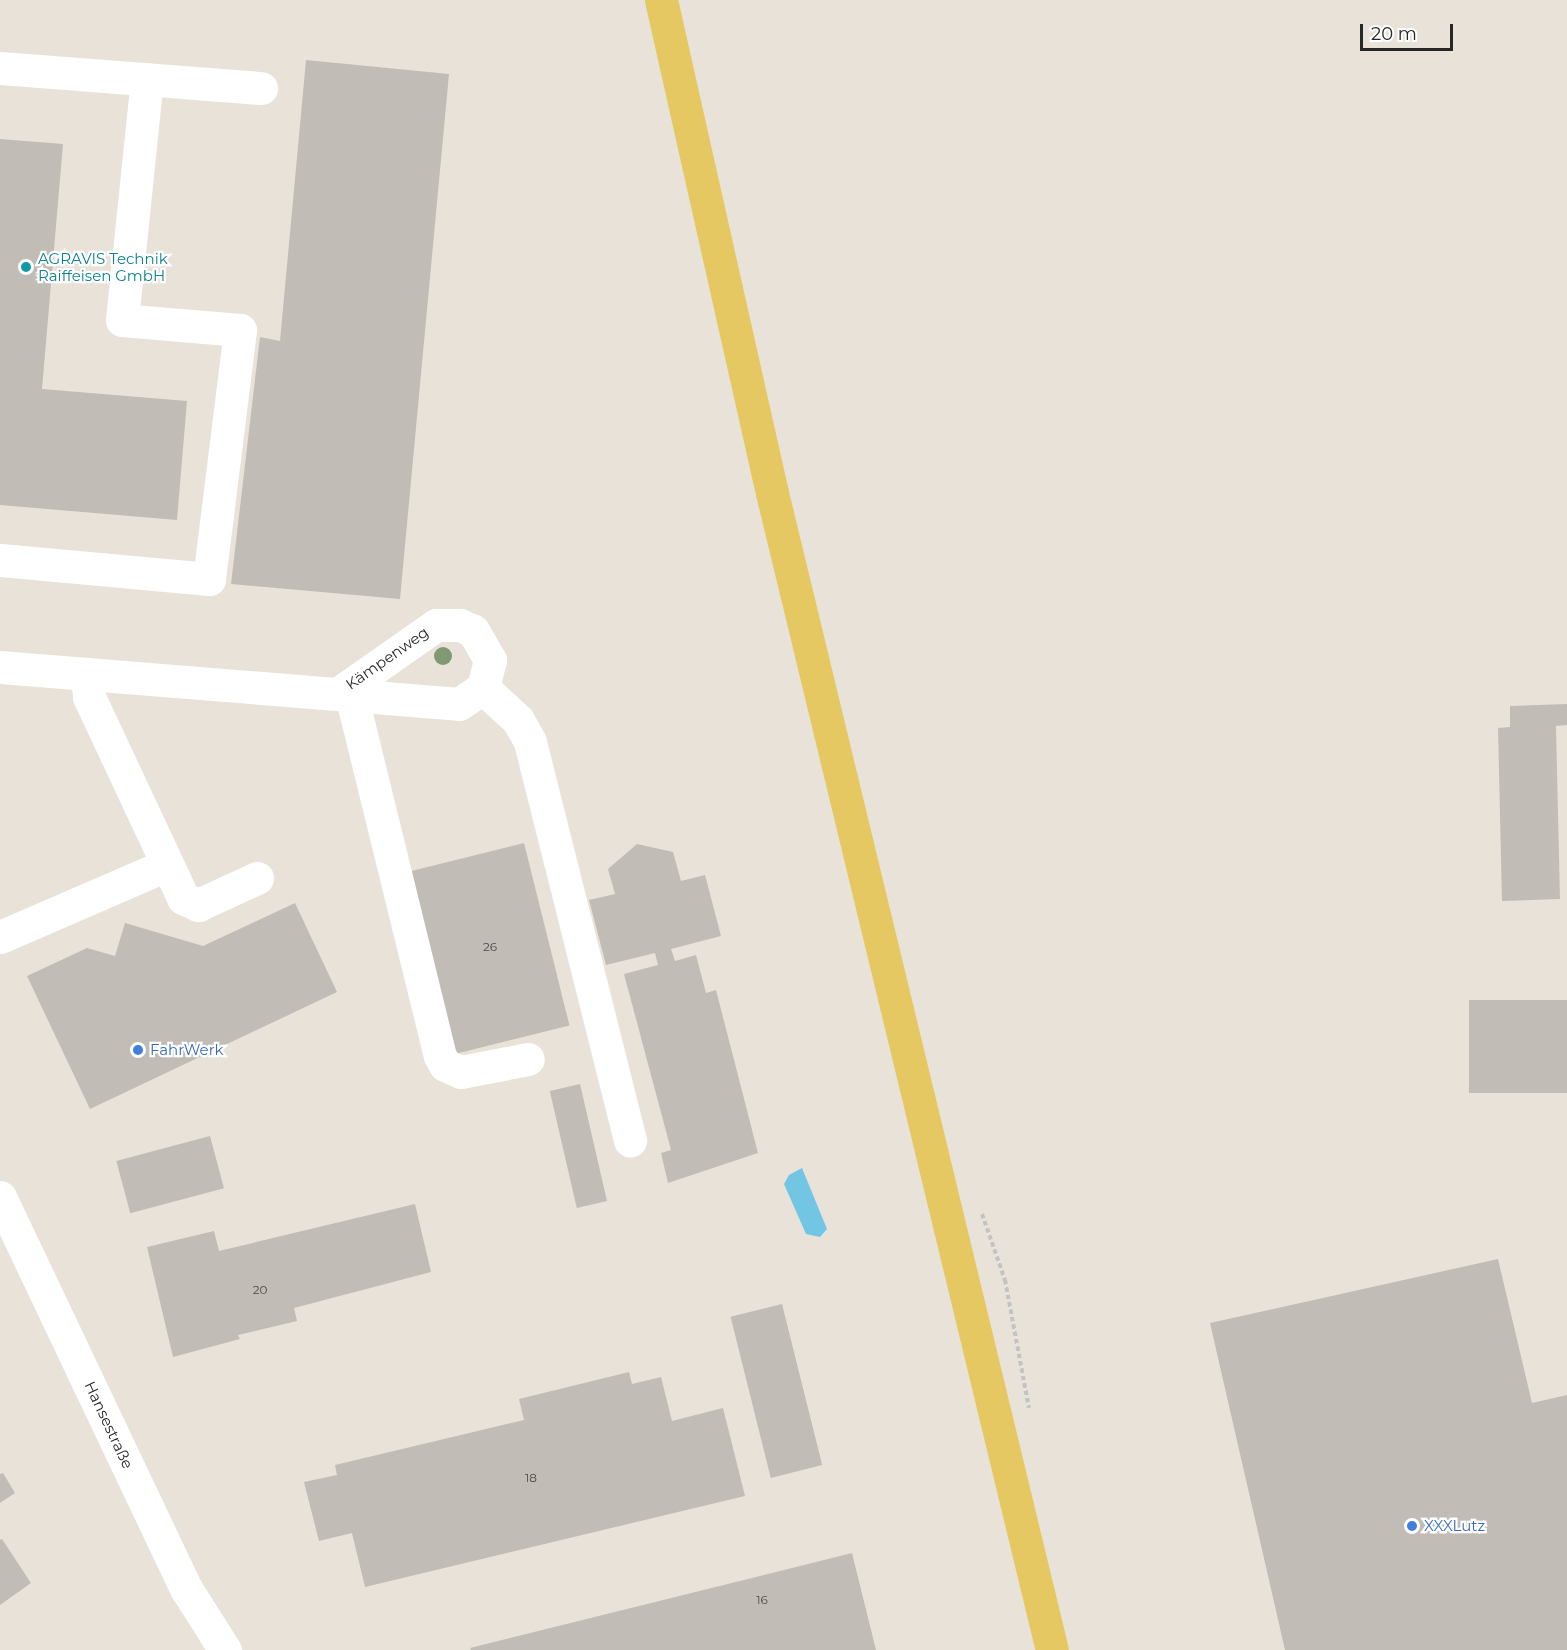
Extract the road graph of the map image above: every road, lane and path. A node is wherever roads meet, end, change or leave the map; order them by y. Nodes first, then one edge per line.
1 (661, 0) edge
2 (0, 68) edge
3 (147, 79) junction
4 (261, 88) dead end
5 (0, 560) edge
6 (0, 667) edge
7 (87, 674) junction
8 (483, 688) junction
9 (345, 693) junction
10 (166, 865) junction
11 (257, 878) dead end
12 (0, 937) edge
13 (528, 1059) dead end
14 (630, 1141) dead end
15 (0, 1197) edge
16 (225, 1650) edge
17 (1052, 1650) edge

1 - 17 main road
2 - 3 street
3 - 4 street
3 - 5 street
6 - 7 street, Kämpenweg
7 - 9 street, Kämpenweg
7 - 10 street
8 - 9 street, Kämpenweg
8 - 9 street, Kämpenweg
8 - 14 street
9 - 13 street
10 - 11 street
10 - 12 street
15 - 16 street, Hansestraße

